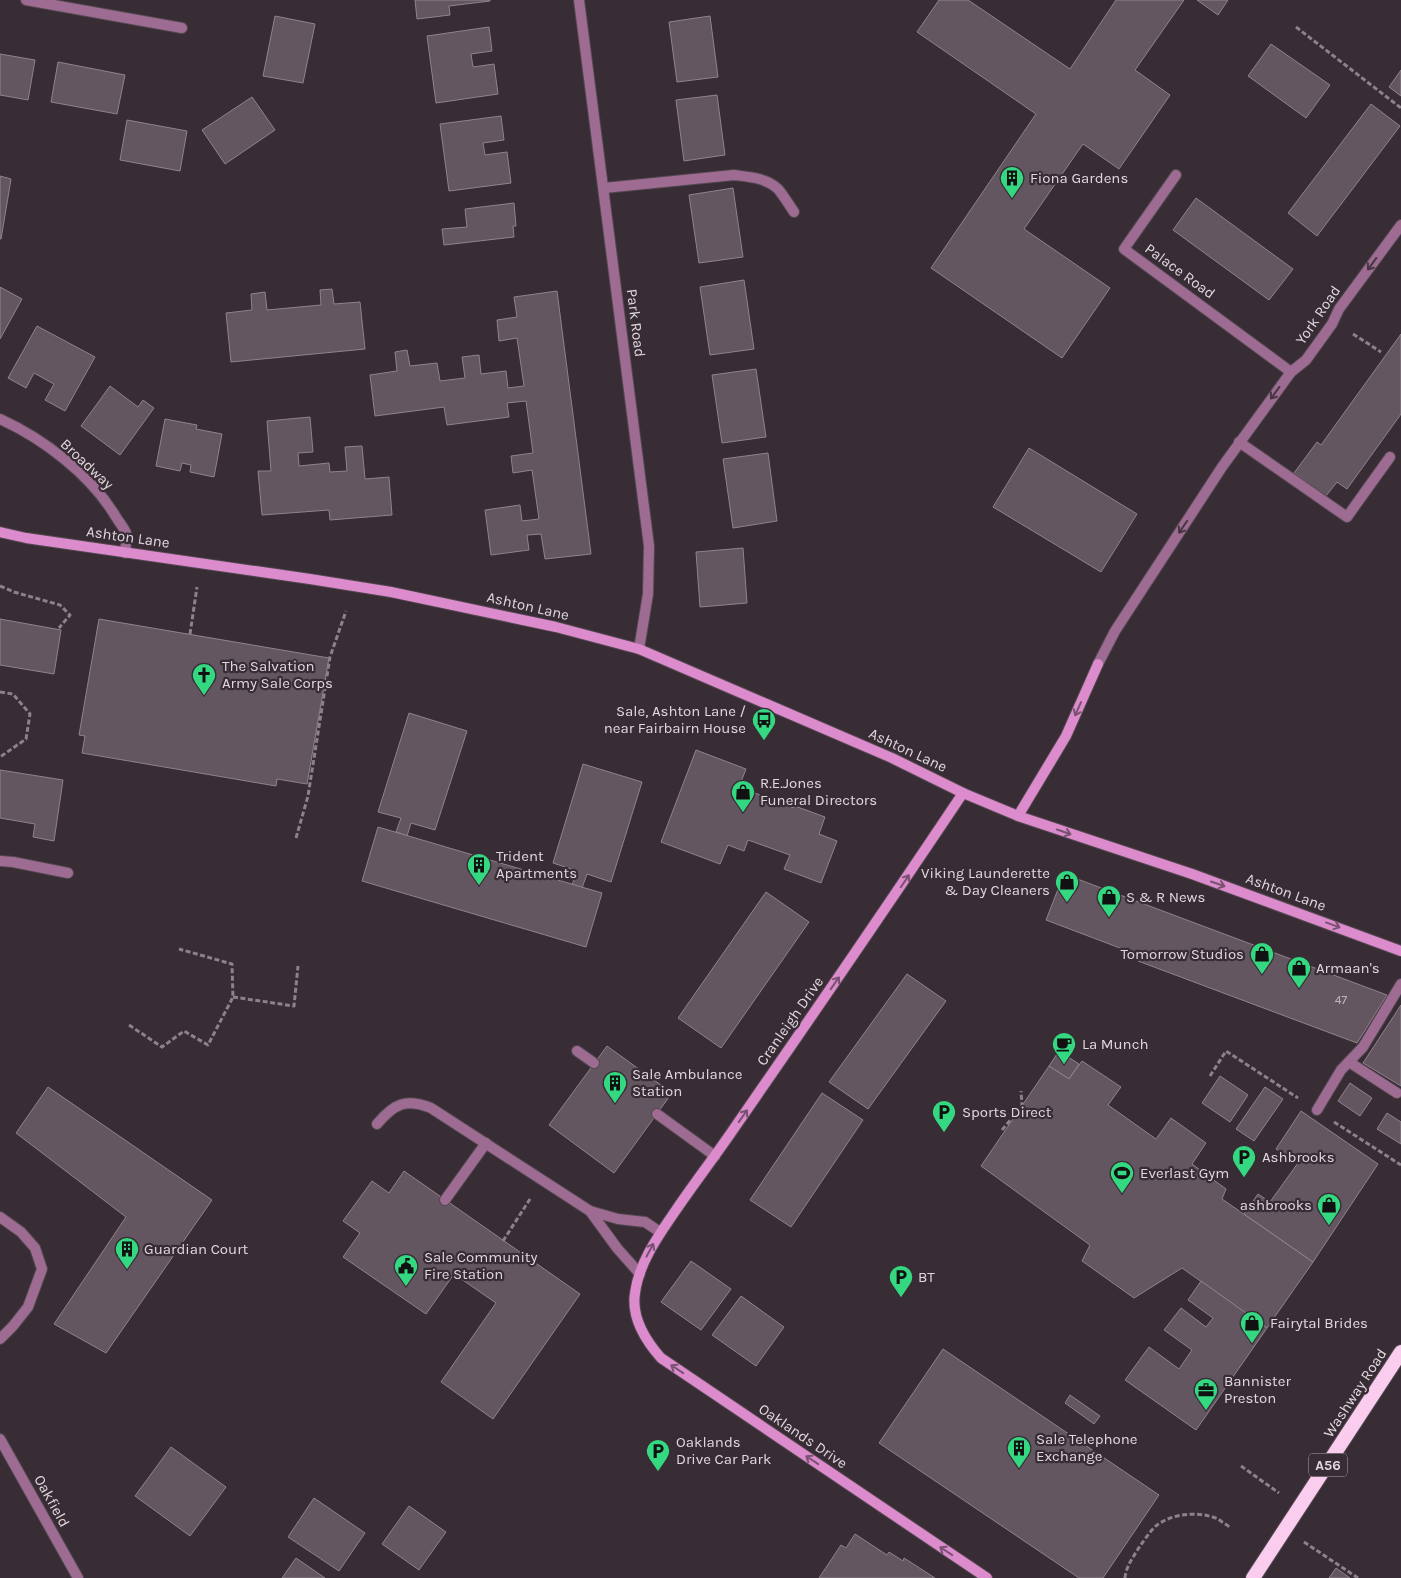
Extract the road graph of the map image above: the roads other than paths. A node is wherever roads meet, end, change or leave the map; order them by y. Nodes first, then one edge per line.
1 (26, 0) edge
2 (579, 0) edge
3 (182, 28) dead end
4 (1176, 175) dead end
5 (604, 188) junction
6 (794, 212) dead end
7 (1401, 225) edge
8 (1290, 372) junction
9 (0, 419) edge
10 (1239, 442) junction
11 (1390, 457) dead end
12 (0, 532) edge
13 (125, 552) junction
14 (639, 650) junction
15 (1098, 664) joint
16 (963, 793) junction
17 (1018, 816) junction
18 (0, 861) edge
19 (68, 873) dead end
20 (1401, 950) edge
21 (1401, 984) edge
22 (577, 1051) dead end
23 (1349, 1062) junction
24 (594, 1063) dead end
25 (1397, 1093) dead end
26 (1317, 1110) dead end
27 (657, 1114) dead end
28 (377, 1124) dead end
29 (486, 1143) junction
30 (715, 1156) junction
31 (445, 1200) dead end
32 (590, 1211) junction
33 (0, 1217) edge
34 (660, 1232) junction
35 (640, 1274) junction
36 (634, 1296) joint
37 (0, 1339) edge
38 (1401, 1352) edge
39 (0, 1439) edge
40 (78, 1578) edge
41 (987, 1578) edge
42 (1254, 1578) edge

1 - 3 street
2 - 5 street, Park Road
4 - 8 street, Palace Road
5 - 6 street
5 - 14 street, Park Road
7 -> 8 street, York Road
8 -> 10 street, York Road
9 - 13 street, Broadway
10 - 11 street
10 -> 15 street, York Road
12 - 13 main road, Ashton Lane
13 - 14 main road, Ashton Lane
14 - 16 main road, Ashton Lane
15 -> 17 main road
16 - 17 main road, Ashton Lane
30 -> 16 main road, Cranleigh Drive
17 -> 20 main road, Ashton Lane
18 - 19 street
21 - 23 street
22 - 24 street
23 - 25 street
23 - 26 street
27 - 30 street
28 - 29 street
29 - 31 street
29 - 32 street
30 - 34 main road, Cranleigh Drive
32 - 34 street
32 - 35 street
33 - 37 street
35 -> 34 main road, Cranleigh Drive
35 - 36 main road, Cranleigh Drive
41 -> 36 main road, Oaklands Drive
38 - 42 highway, Washway Road / A56
39 - 40 street, Oakfield

